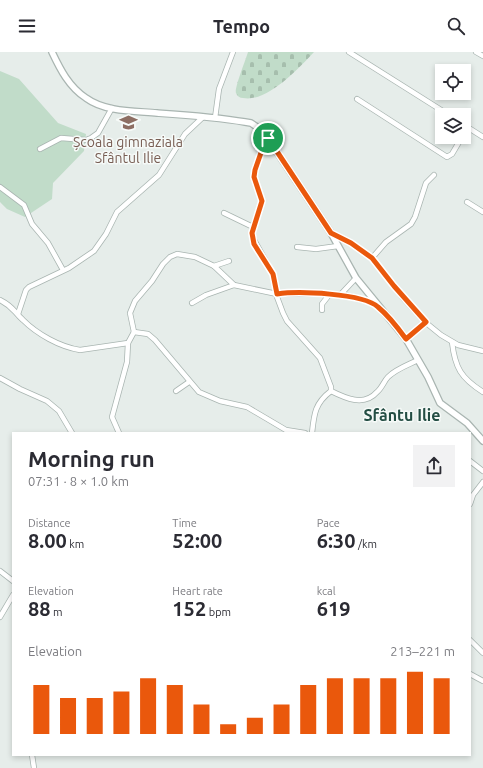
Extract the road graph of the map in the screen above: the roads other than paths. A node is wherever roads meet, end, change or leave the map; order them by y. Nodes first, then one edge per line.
1 (52, 52) edge
2 (232, 52) edge
3 (349, 52) edge
4 (476, 52) edge
5 (483, 56) edge
6 (357, 99) dead end
7 (112, 108) junction
8 (438, 108) edge
9 (203, 117) junction
10 (215, 118) junction
11 (471, 129) edge
12 (483, 137) edge
13 (268, 138) junction
14 (458, 144) edge
15 (40, 149) dead end
16 (434, 175) dead end
17 (0, 187) edge
18 (467, 202) dead end
19 (483, 212) edge
20 (224, 213) dead end
21 (253, 227) junction
22 (331, 233) junction
23 (338, 246) junction
24 (297, 247) dead end
25 (372, 258) junction
26 (229, 261) dead end
27 (214, 266) junction
28 (63, 270) junction
29 (356, 278) junction
30 (234, 285) junction
31 (277, 294) junction
32 (341, 294) junction
33 (329, 295) junction
34 (0, 300) edge
35 (192, 303) dead end
36 (378, 306) junction
37 (322, 310) dead end
38 (18, 314) junction
39 (426, 322) junction
40 (134, 332) junction
41 (406, 339) junction
42 (452, 342) junction
43 (128, 343) junction
44 (483, 351) edge
45 (418, 360) junction
46 (0, 378) edge
47 (188, 382) junction
48 (176, 391) dead end
49 (331, 391) junction
50 (483, 392) edge
51 (71, 432) edge
52 (119, 432) edge
53 (293, 432) edge
54 (312, 432) edge
55 (483, 441) edge
56 (471, 462) edge
57 (483, 471) edge
58 (483, 482) edge
59 (471, 502) edge
60 (0, 571) edge
61 (12, 580) edge
62 (12, 597) edge
63 (0, 617) edge
64 (471, 641) edge
65 (483, 653) edge
66 (471, 675) edge
67 (483, 681) edge
68 (32, 756) edge
69 (34, 768) edge

1 - 7 street
2 - 10 street
3 - 8 street
4 - 5 street
6 - 14 street
7 - 9 street
7 - 15 street
9 - 10 street
9 - 28 street
10 - 13 street
11 - 12 street
13 - 21 street
13 - 22 street
16 - 25 street
17 - 28 street
18 - 19 street
20 - 21 street
21 - 31 street
22 - 23 street
22 - 25 street
23 - 24 street
23 - 29 street
25 - 39 street
26 - 27 street
27 - 30 street
27 - 40 street
28 - 38 street
29 - 32 street
29 - 36 street
30 - 31 street
30 - 35 street
31 - 33 street
31 - 49 street
32 - 33 street
32 - 36 street
33 - 37 street
34 - 38 street
36 - 41 street
38 - 43 street
39 - 41 street
39 - 42 street
40 - 43 street
40 - 47 street
41 - 45 street
42 - 44 street
42 - 50 street
43 - 52 street
45 - 49 street
45 - 55 street
46 - 51 street
47 - 48 street
47 - 53 street
49 - 54 street
56 - 57 street
58 - 59 street
60 - 61 street
62 - 63 street
64 - 65 street
66 - 67 street
68 - 69 street

